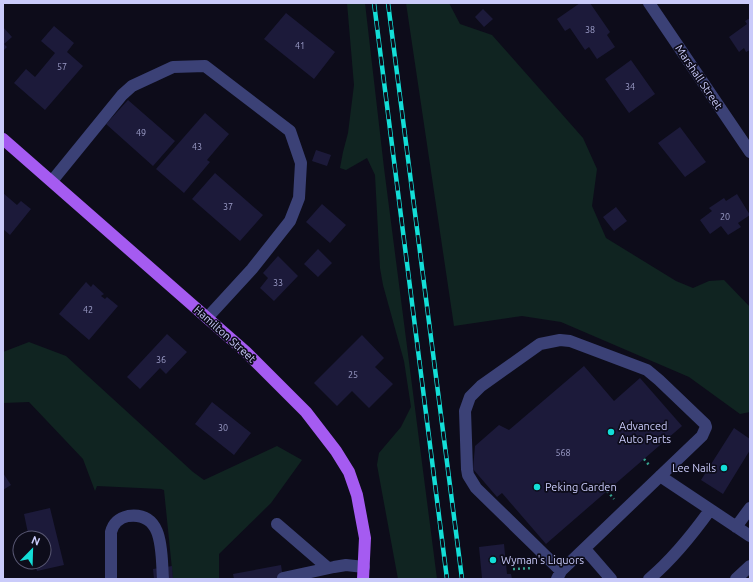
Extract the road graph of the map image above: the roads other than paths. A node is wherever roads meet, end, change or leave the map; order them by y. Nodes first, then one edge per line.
1 (649, 3) edge
2 (3, 139) edge
3 (750, 152) edge
4 (52, 181) junction
5 (207, 318) junction
6 (660, 476) junction
7 (750, 508) edge
8 (710, 510) junction
9 (277, 524) dead end
10 (736, 527) junction
11 (111, 532) junction
12 (750, 536) edge
13 (585, 549) junction
14 (750, 566) edge
15 (328, 568) junction
16 (363, 573) edge
17 (559, 575) edge
18 (283, 578) dead end
19 (103, 579) edge
20 (111, 579) edge
21 (163, 579) edge
22 (611, 579) edge
23 (649, 579) edge
24 (736, 579) edge

1 - 3 street, Marshall Street
2 - 4 main road, Hamilton Street
4 - 5 main road, Hamilton Street
4 - 5 street
5 - 16 main road, Hamilton Street
6 - 8 street
6 - 13 street
6 - 17 street
7 - 10 street
8 - 10 street
8 - 23 street
9 - 15 street
10 - 12 street
11 - 19 street
11 - 20 street
11 - 21 street
13 - 17 street
13 - 22 street
14 - 24 street
15 - 16 street
15 - 18 street

